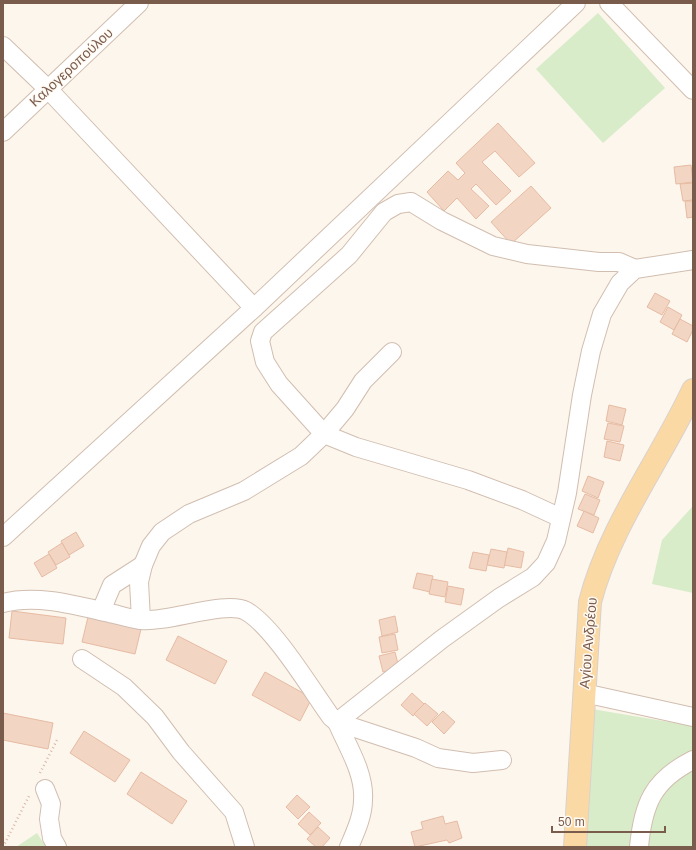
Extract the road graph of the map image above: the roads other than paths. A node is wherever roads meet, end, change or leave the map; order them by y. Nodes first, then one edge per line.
1 (139, 3) edge
2 (576, 3) edge
3 (609, 3) edge
4 (3, 46) edge
5 (48, 89) junction
6 (693, 90) edge
7 (3, 132) edge
8 (693, 260) edge
9 (636, 269) junction
10 (254, 308) junction
11 (392, 352) dead end
12 (693, 390) edge
13 (324, 434) junction
14 (561, 518) junction
15 (3, 537) edge
16 (143, 565) junction
17 (3, 603) edge
18 (101, 611) junction
19 (141, 620) junction
20 (82, 659) dead end
21 (584, 693) junction
22 (693, 717) edge
23 (338, 722) junction
24 (502, 760) dead end
25 (693, 760) edge
26 (45, 789) dead end
27 (57, 847) edge
28 (245, 847) edge
29 (348, 847) edge
30 (575, 847) edge
31 (639, 847) edge

1 - 5 street, Καλογεροπούλου
2 - 10 street
3 - 6 street
4 - 5 street
5 - 7 street, Καλογεροπούλου
5 - 10 street
8 - 9 street
9 - 13 street
9 - 14 street
10 - 15 street
11 - 13 street
12 - 21 main road, Αγίου Ανδρέου
13 - 14 street
13 - 16 street
14 - 23 street
16 - 18 street
16 - 19 street
17 - 18 street
18 - 19 street
19 - 23 street
20 - 28 street
21 - 22 street
21 - 30 main road, Αγίου Ανδρέου
23 - 24 street
23 - 29 street
25 - 31 street
26 - 27 street

